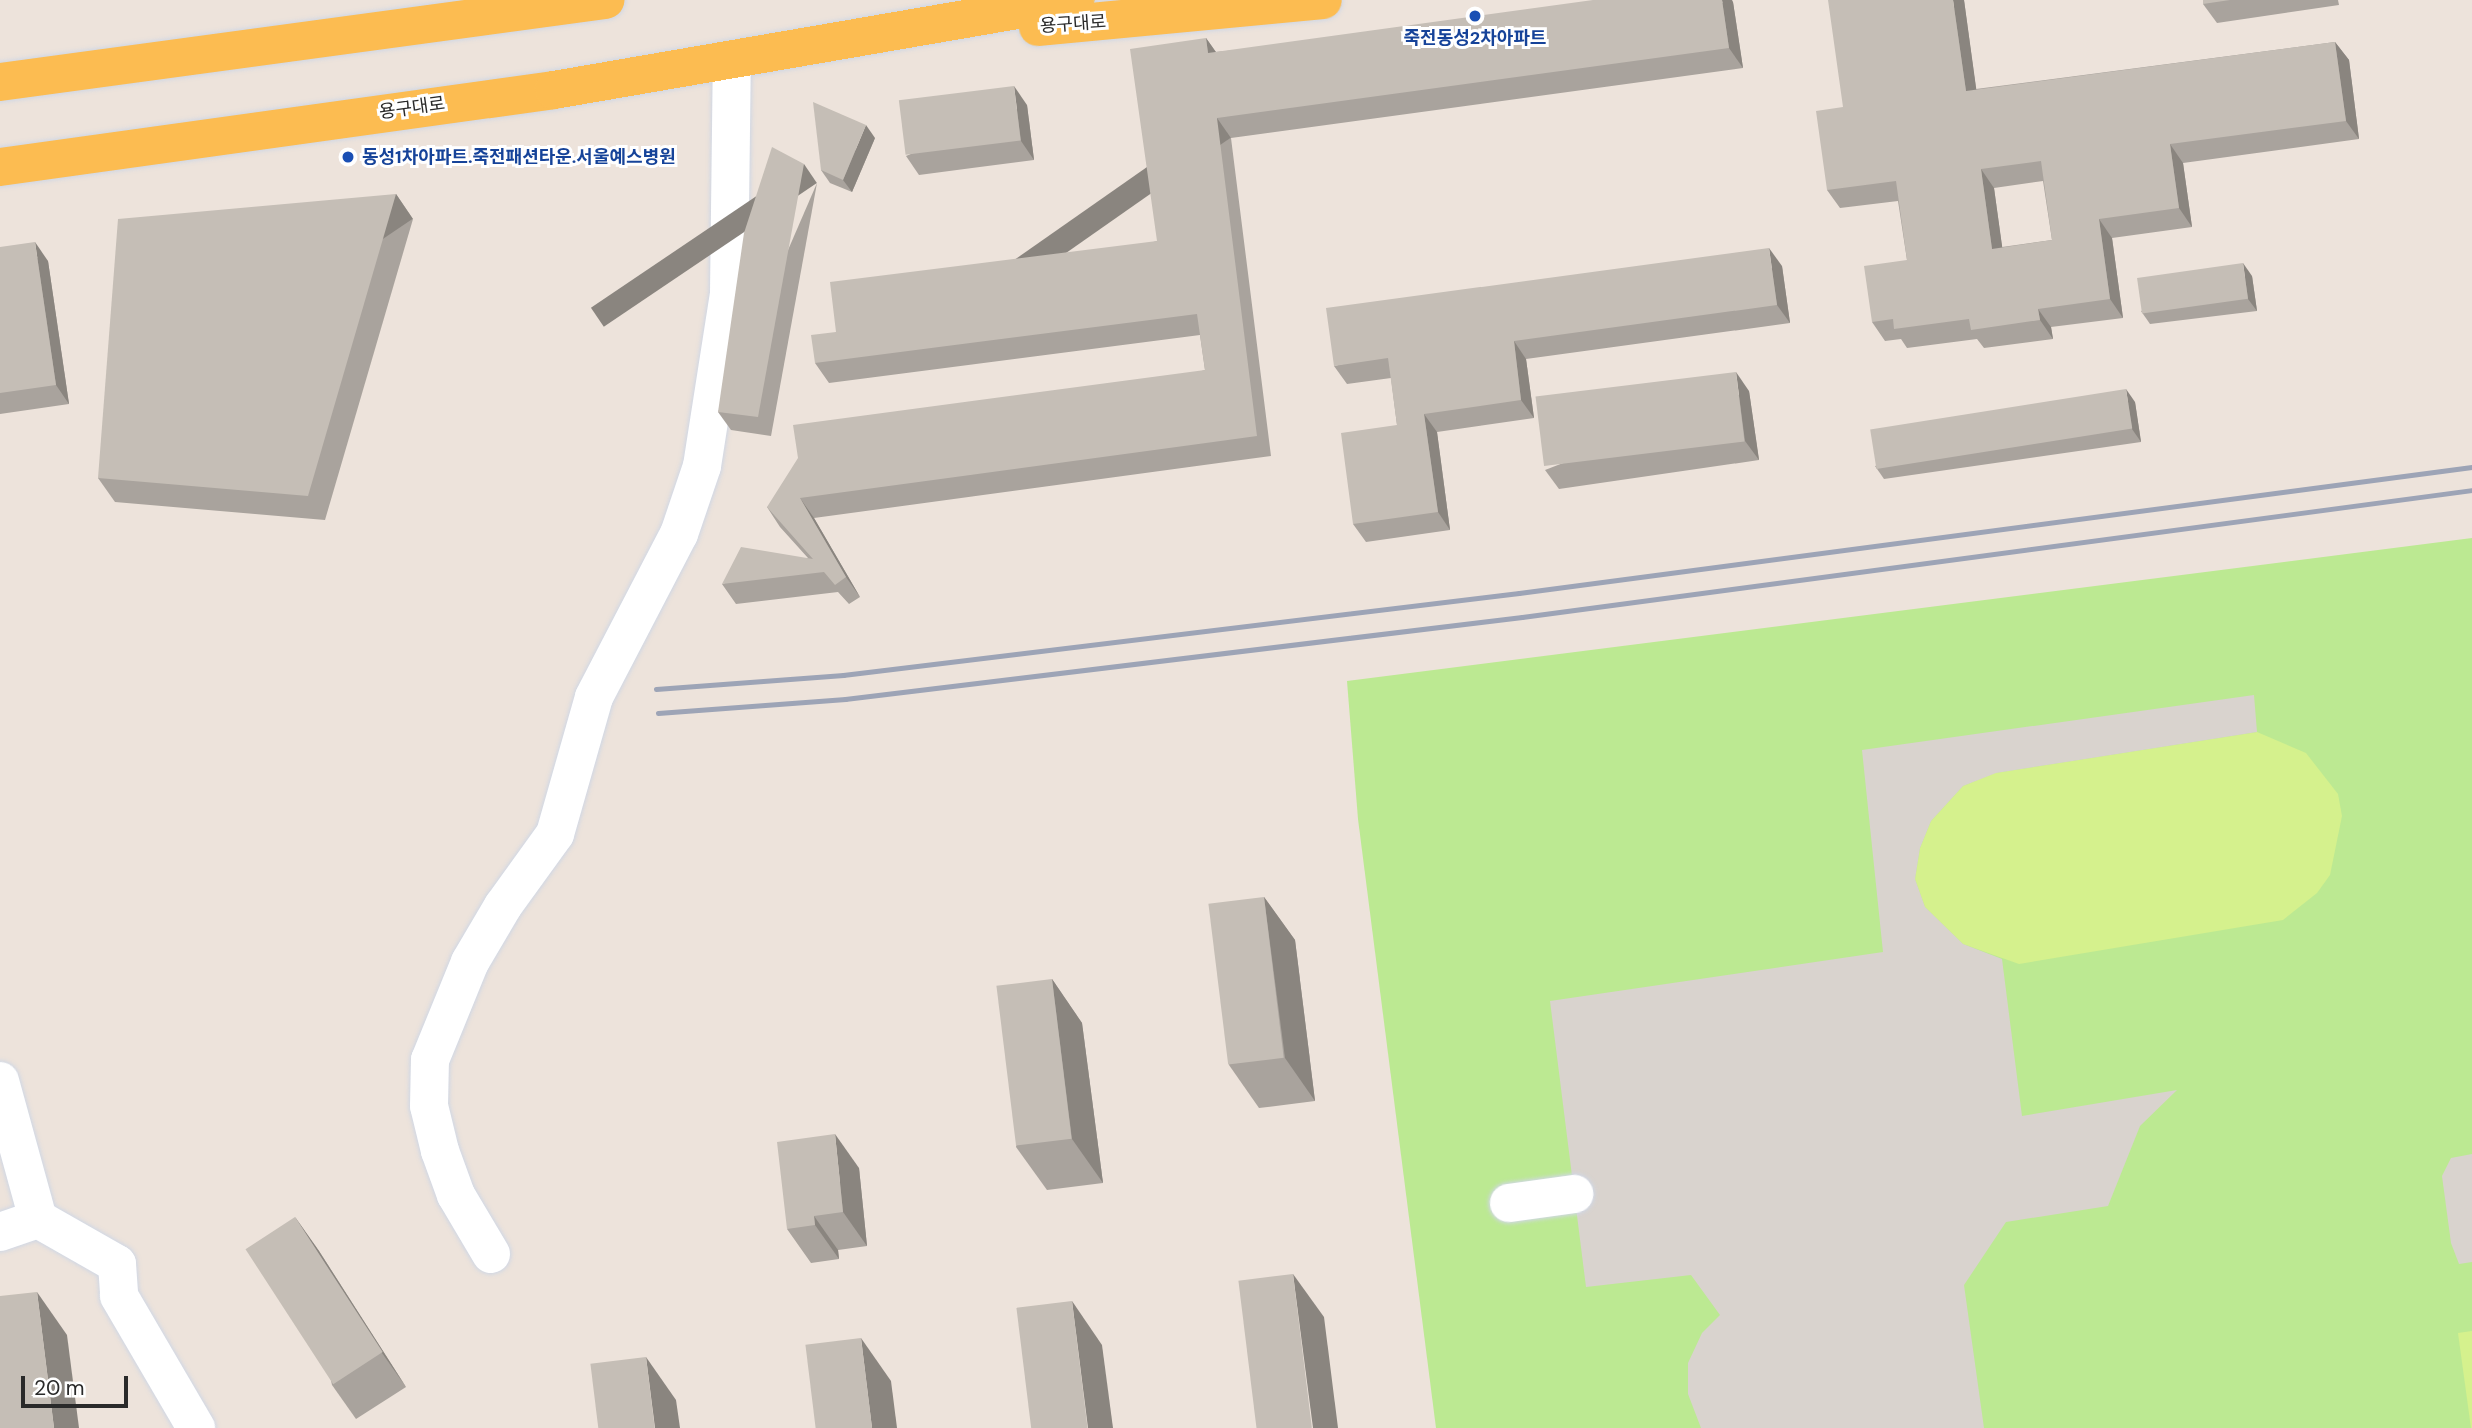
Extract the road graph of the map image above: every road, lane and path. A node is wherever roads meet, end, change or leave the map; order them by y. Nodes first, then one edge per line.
1 (605, 0) edge
2 (1075, 0) edge
3 (1323, 0) edge
4 (823, 43) junction
5 (732, 61) junction
6 (0, 82) edge
7 (0, 167) edge
8 (0, 1081) edge
9 (1574, 1194) dead end
10 (1509, 1203) dead end
11 (38, 1219) junction
12 (0, 1232) edge
13 (491, 1254) dead end
14 (196, 1428) edge

1 - 6 main road
2 - 4 main road, 용구대로
3 - 4 main road, 용구대로
4 - 5 main road, 용구대로
5 - 7 main road, 용구대로
5 - 13 street
8 - 11 street
9 - 10 street
11 - 12 street
11 - 14 street

